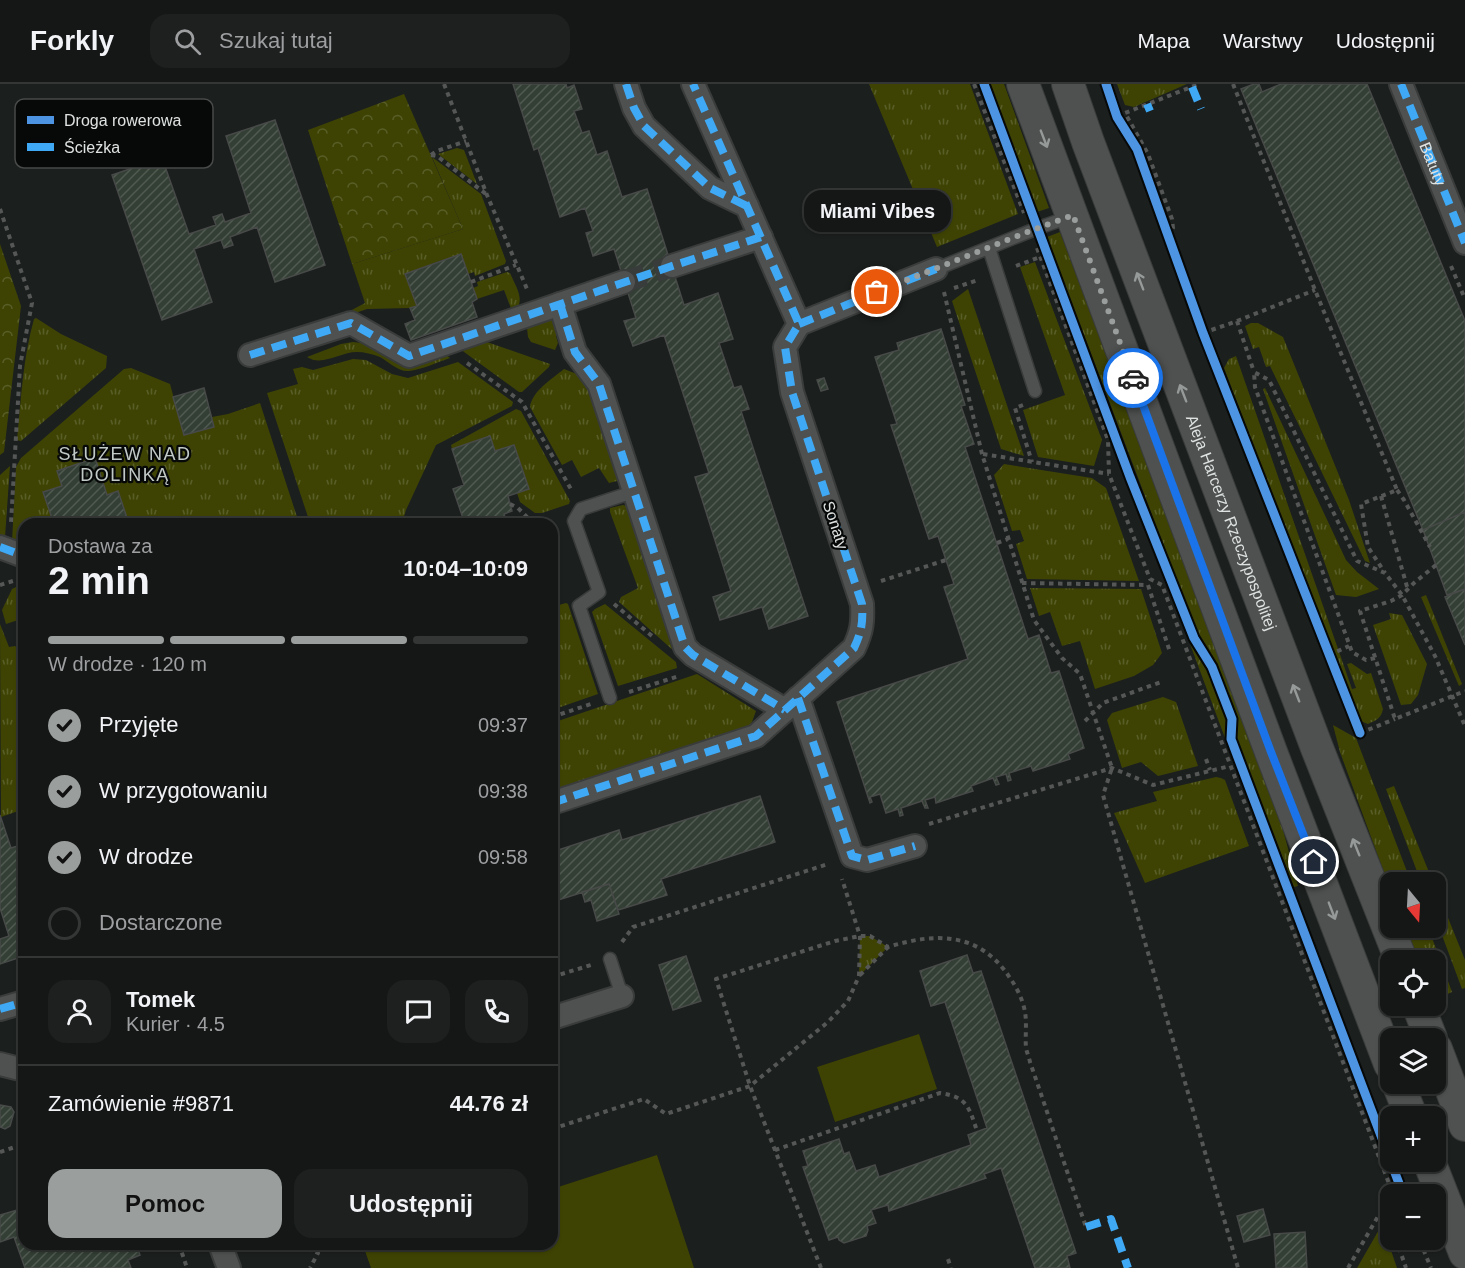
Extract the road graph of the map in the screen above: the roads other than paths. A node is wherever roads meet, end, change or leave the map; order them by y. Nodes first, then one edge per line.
1 (626, 84) edge
2 (693, 84) edge
3 (1023, 84) edge
4 (1068, 84) edge
5 (1401, 84) edge
6 (747, 207) junction
7 (1073, 215) junction
8 (761, 237) junction
9 (1465, 243) edge
10 (988, 248) junction
11 (672, 266) tunnel mouth
12 (936, 269) joint
13 (624, 282) tunnel mouth
14 (560, 304) junction
15 (799, 324) junction
16 (250, 355) dead end
17 (1035, 391) road end
18 (633, 492) junction
19 (610, 698) dead end
20 (791, 704) junction
21 (558, 801) edge
22 (915, 846) dead end
23 (1397, 950) edge
24 (610, 958) road end
25 (622, 996) joint
26 (18, 1004) edge
27 (0, 1009) edge
28 (558, 1016) edge
29 (1380, 1038) edge
30 (0, 1064) edge
31 (18, 1068) edge
32 (1446, 1075) edge
33 (1465, 1125) edge
34 (1433, 1172) edge
35 (222, 1250) edge
36 (1465, 1253) edge
37 (229, 1268) edge

1 - 6 street
2 - 6 street
3 -> 7 street
23 -> 4 street, Aleja Harcerzy Rzeczypospolitej
5 - 9 street, Batuty
6 - 8 street
7 - 10 lane
7 -> 29 street
8 - 11 street
8 - 15 street
10 - 12 lane
10 - 17 lane
12 - 15 street
13 - 14 street
14 - 16 street
14 - 18 street
15 - 20 street, Sonaty
18 - 19 lane
18 - 20 street
20 - 21 street, Sonaty
20 - 22 street
24 - 25 lane
25 - 28 street
26 - 27 street
30 - 31 street
32 - 33 street
34 - 36 street
35 - 37 street

